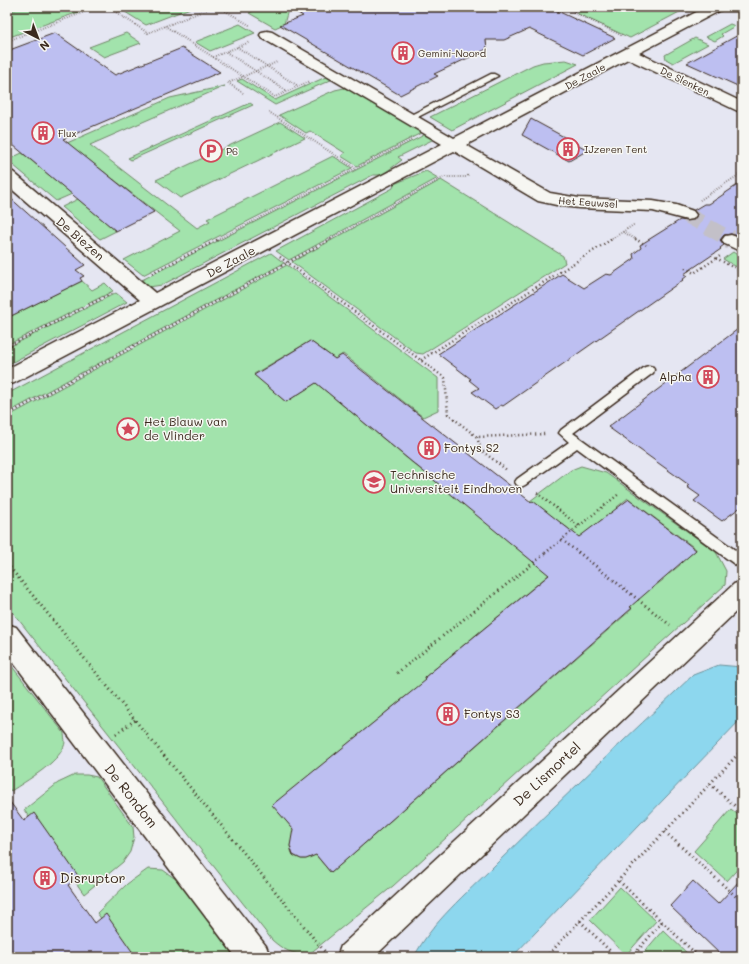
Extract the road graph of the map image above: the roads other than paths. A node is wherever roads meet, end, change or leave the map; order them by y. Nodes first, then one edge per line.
1 (716, 7) edge
2 (267, 35) road end
3 (628, 53) junction
4 (494, 76) dead end
5 (742, 108) edge
6 (409, 118) junction
7 (455, 145) junction
8 (7, 176) edge
9 (684, 214) tunnel mouth
10 (154, 302) junction
11 (649, 370) dead end
12 (7, 378) edge
13 (577, 442) junction
14 (521, 482) dead end
15 (742, 562) edge
16 (742, 591) edge
17 (7, 635) edge
18 (255, 957) edge
19 (352, 957) edge

1 - 3 street, De Zaale
2 - 6 street
3 - 5 street, De Slenken
3 - 7 street, De Zaale
4 - 6 lane
6 - 7 street
7 - 9 street, Het Eeuwsel
7 - 10 street, De Zaale
8 - 10 street, De Biezen
10 - 12 street, De Zaale
11 - 13 lane
13 - 14 lane
13 - 15 lane
16 - 19 street, De Lismortel
17 - 18 street, De Rondom

